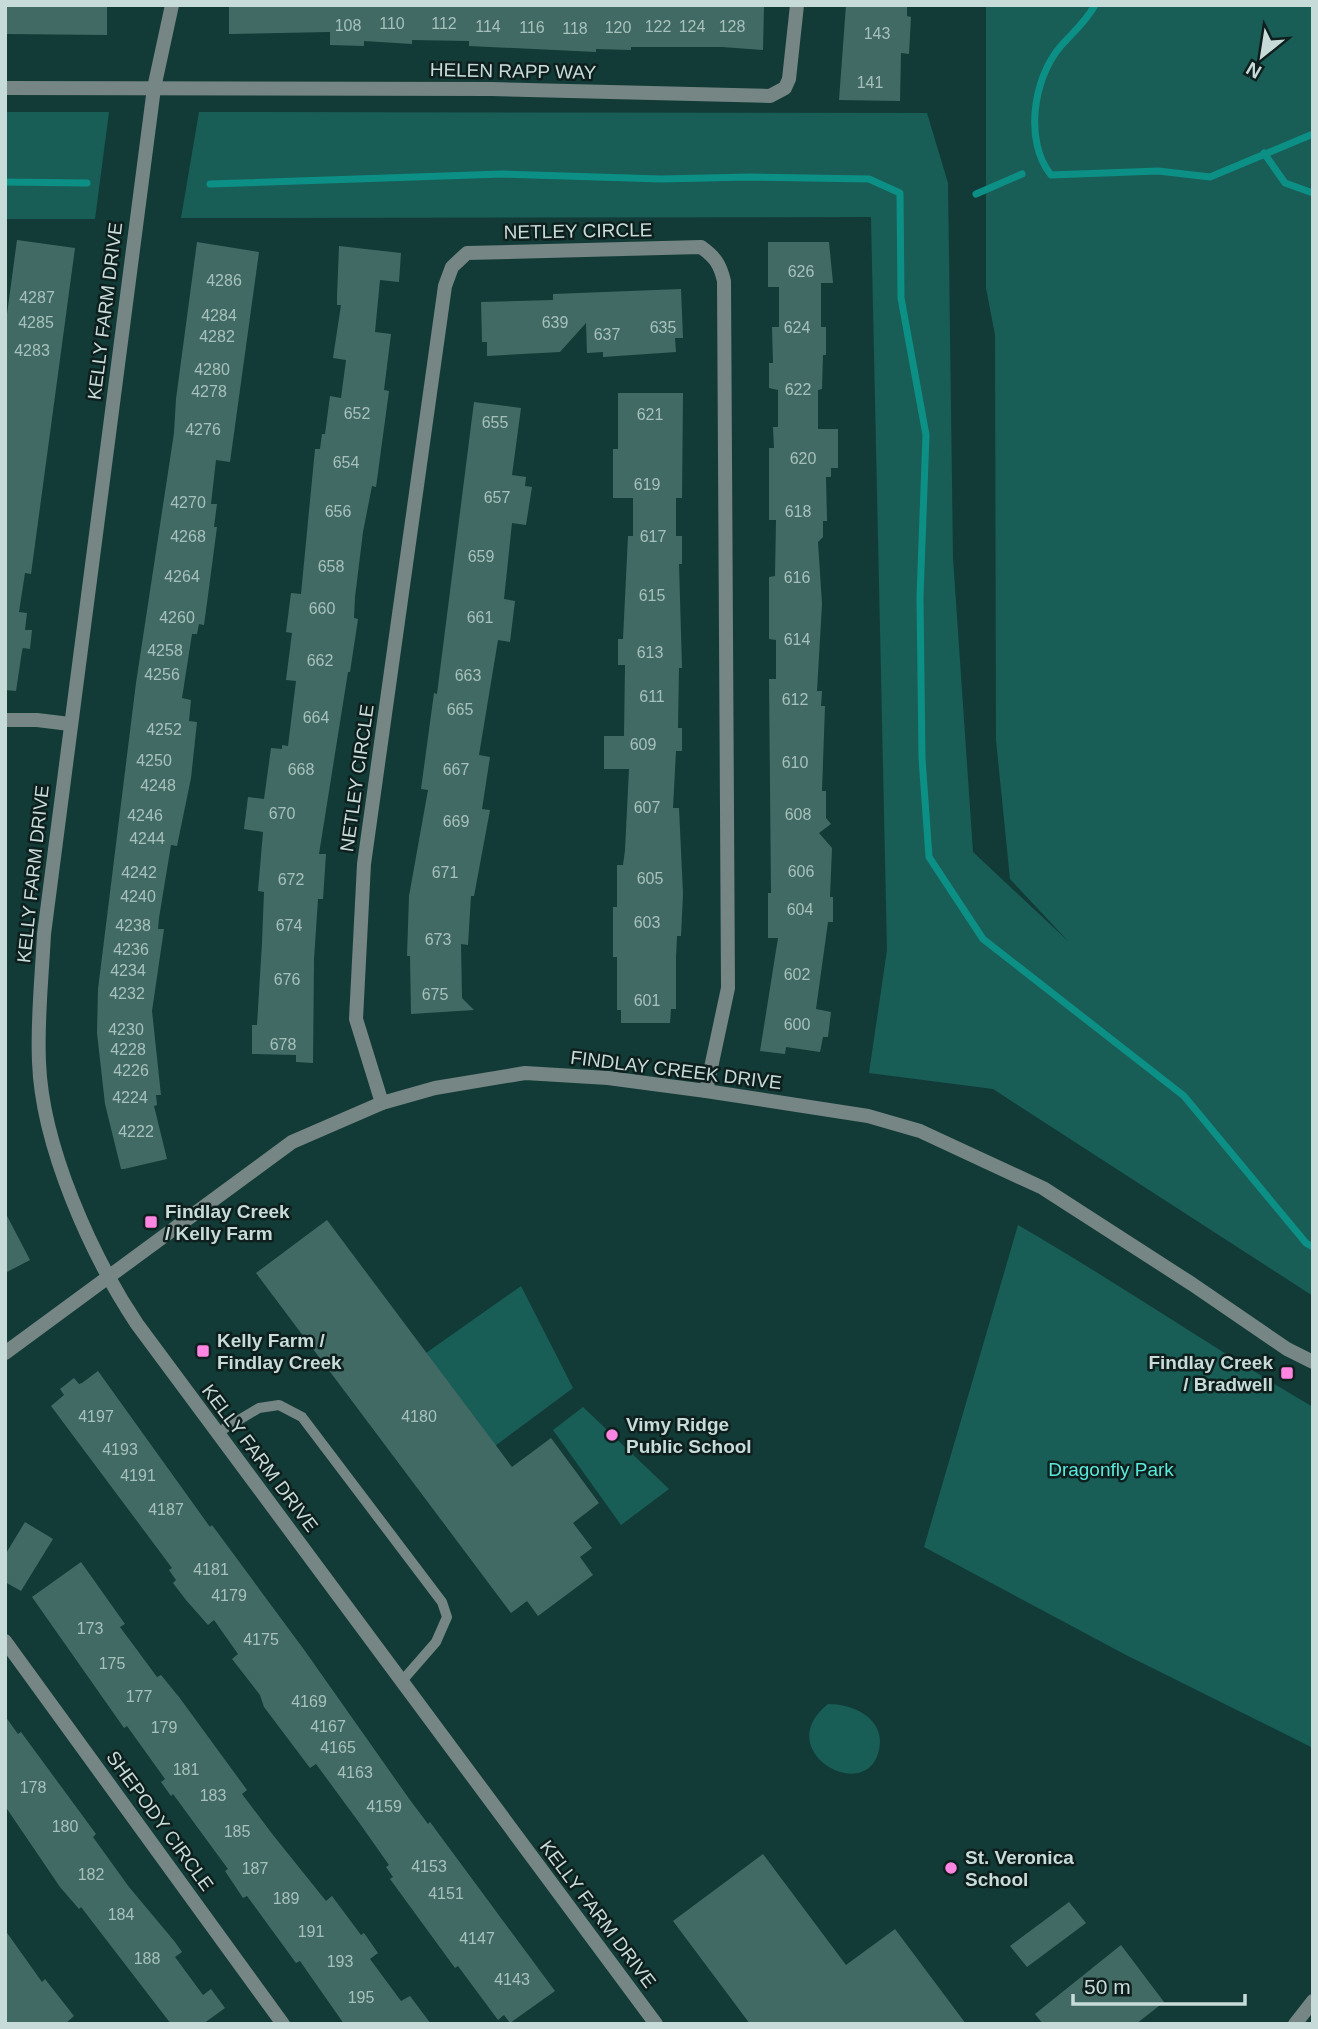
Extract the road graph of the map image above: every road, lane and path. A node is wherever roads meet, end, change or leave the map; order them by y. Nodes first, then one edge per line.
1 (172, 5) edge
2 (797, 5) edge
3 (5, 88) edge
4 (154, 88) junction
5 (5, 720) edge
6 (70, 724) junction
7 (706, 1091) junction
8 (382, 1103) junction
9 (106, 1277) junction
10 (5, 1353) edge
11 (1313, 1362) edge
12 (217, 1433) junction
13 (5, 1641) edge
14 (401, 1681) junction
15 (1313, 2001) edge
16 (283, 2024) edge
17 (656, 2024) edge
18 (1295, 2024) edge

1 - 4 street, KELLY FARM DRIVE
2 - 4 street, HELEN RAPP WAY
3 - 4 street, HELEN RAPP WAY
4 - 6 street, KELLY FARM DRIVE
5 - 6 street
6 - 9 street, KELLY FARM DRIVE
7 - 8 street, FINDLAY CREEK DRIVE
7 - 8 street, NETLEY CIRCLE
7 - 11 street, FINDLAY CREEK DRIVE
8 - 9 street, FINDLAY CREEK DRIVE
9 - 10 street, FINDLAY CREEK DRIVE
9 - 12 street, KELLY FARM DRIVE
12 - 14 street, KELLY FARM DRIVE
12 - 14 lane
13 - 16 street, SHEPODY CIRCLE
14 - 17 street, KELLY FARM DRIVE
15 - 18 street

